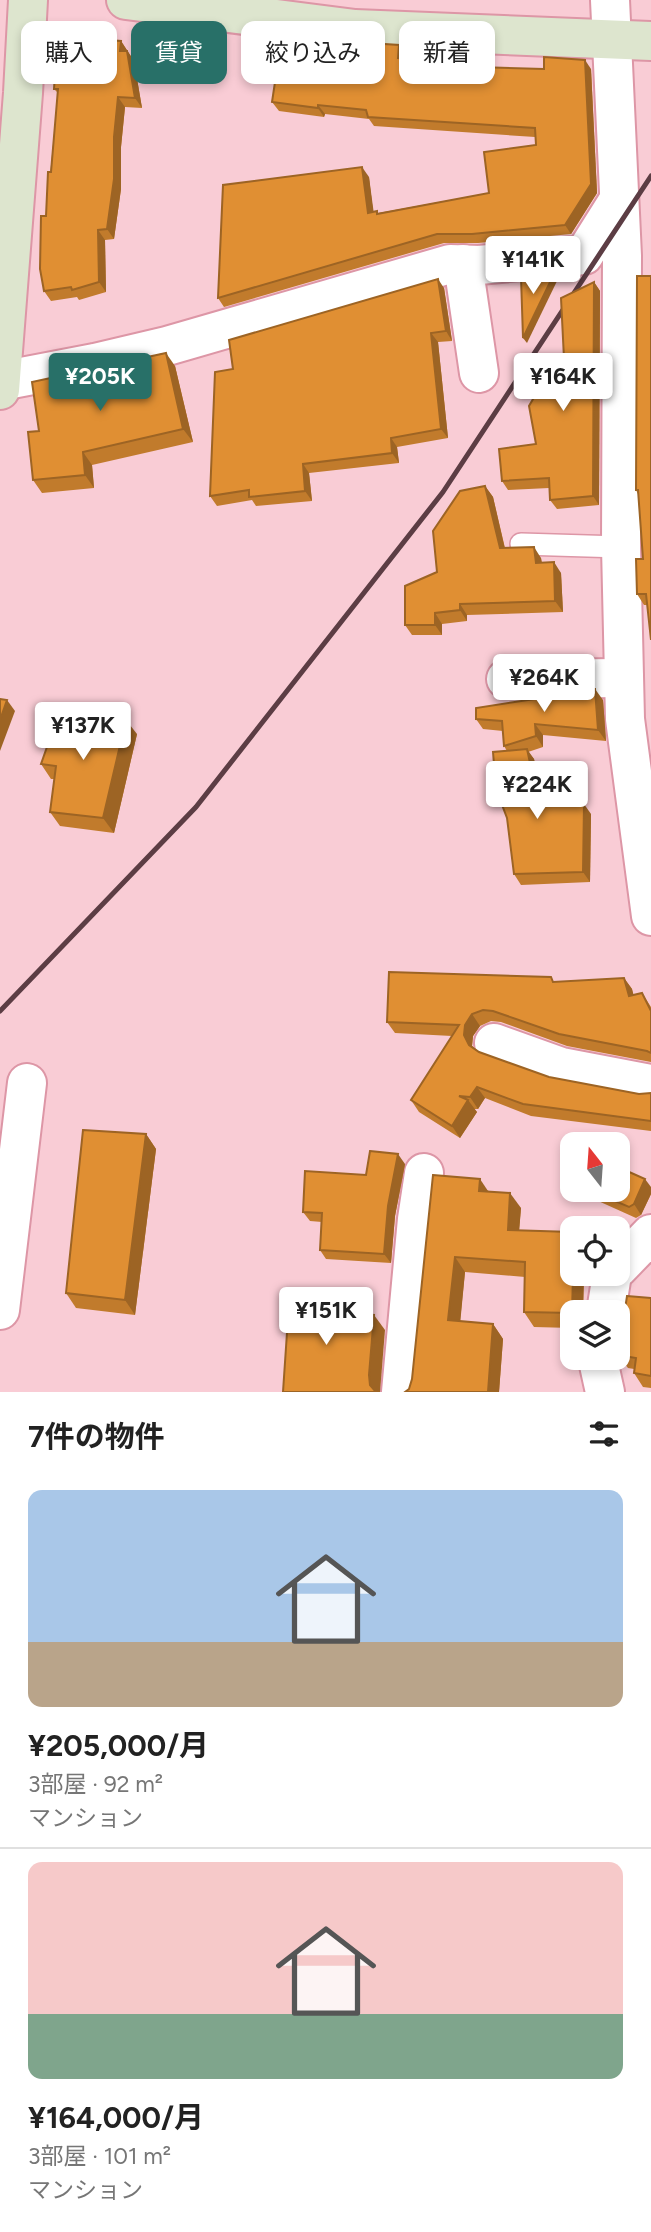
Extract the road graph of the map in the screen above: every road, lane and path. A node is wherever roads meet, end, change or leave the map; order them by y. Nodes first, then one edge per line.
1 (28, 0) edge
2 (126, 0) edge
3 (610, 0) edge
4 (259, 8) edge
5 (610, 41) junction
6 (651, 41) edge
7 (618, 201) junction
8 (463, 264) junction
9 (479, 373) dead end
10 (1, 377) edge
11 (637, 379) edge
12 (521, 544) edge
13 (636, 547) edge
14 (624, 678) junction
15 (506, 680) dead end
16 (644, 809) edge
17 (651, 916) edge
18 (494, 1043) dead end
19 (27, 1083) dead end
20 (651, 1084) edge
21 (424, 1173) dead end
22 (651, 1234) edge
23 (630, 1256) edge
24 (0, 1310) edge
25 (600, 1370) edge
26 (401, 1392) edge
27 (605, 1392) edge

1 - 10 street
2 - 4 street
3 - 5 street
4 - 5 street
5 - 6 street
5 - 7 street
7 - 8 street
7 - 11 street
8 - 9 street
8 - 10 street
11 - 13 street
12 - 13 lane
13 - 14 street
14 - 15 street
14 - 16 street
16 - 17 street
18 - 20 street
19 - 24 street
21 - 26 street
22 - 23 street
25 - 27 street

